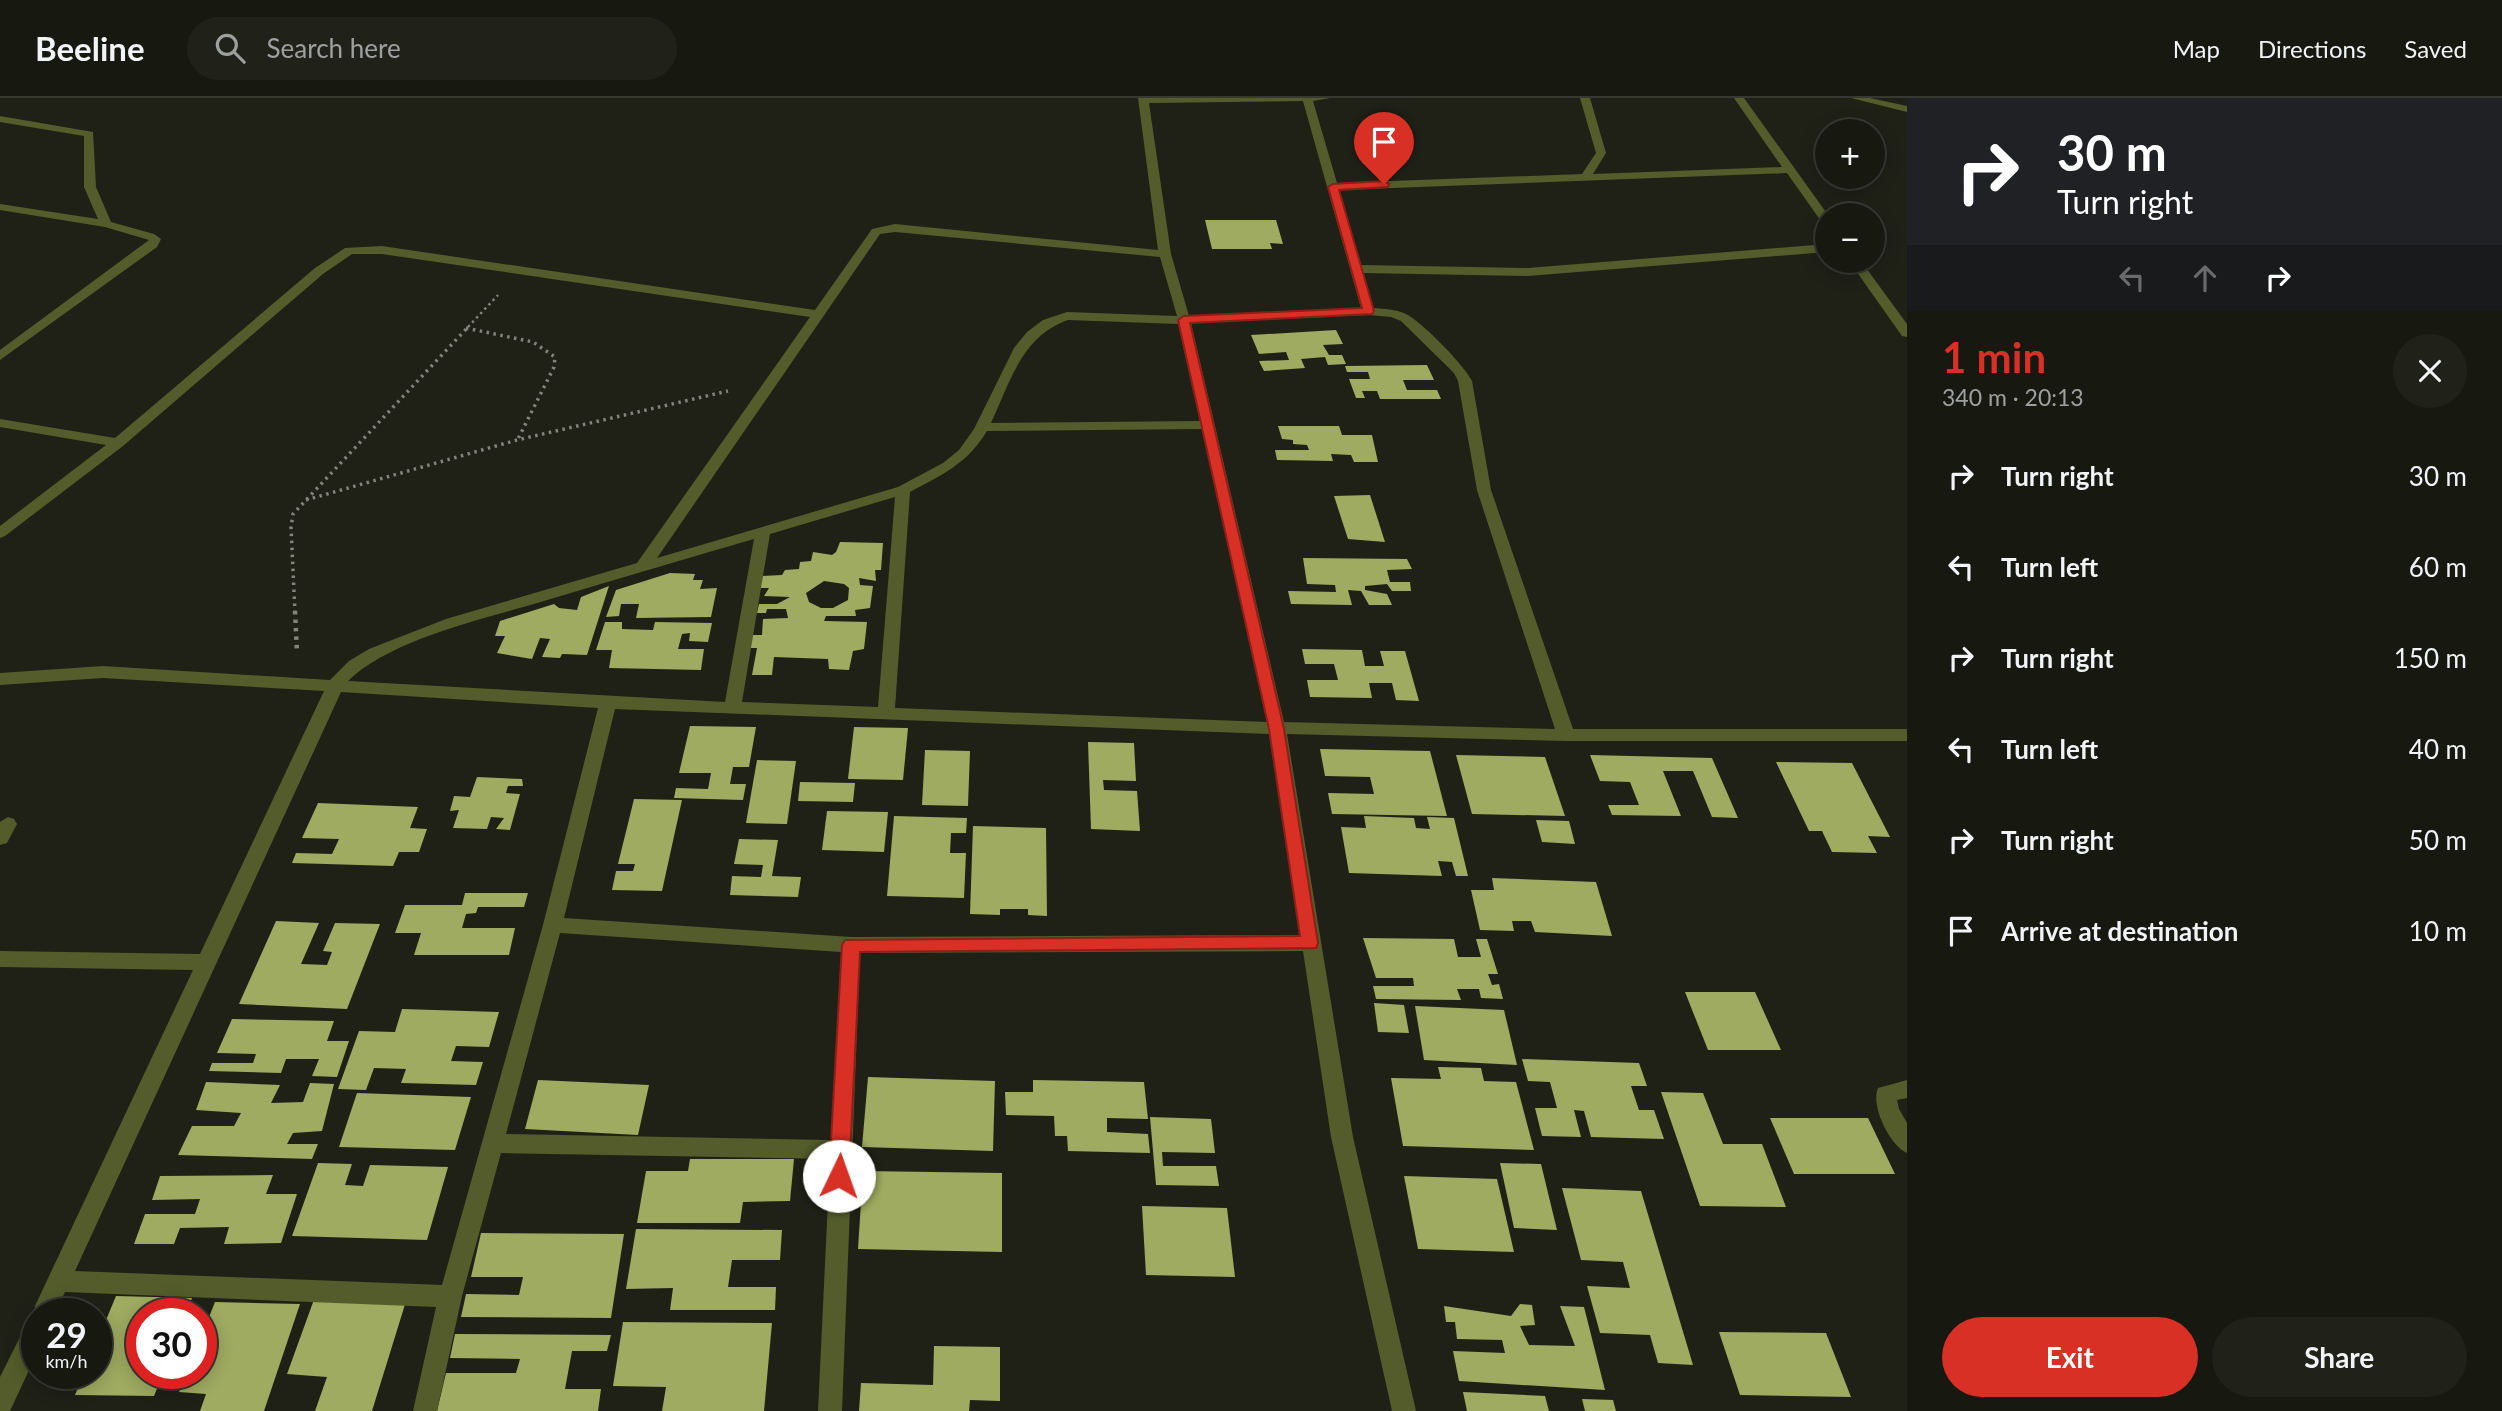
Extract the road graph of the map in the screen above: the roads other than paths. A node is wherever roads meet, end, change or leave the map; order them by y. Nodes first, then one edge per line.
1 (1325, 98) edge
2 (1585, 98) edge
3 (1739, 98) edge
4 (1856, 98) edge
5 (1900, 98) edge
6 (1143, 99) edge
7 (1308, 100) junction
8 (1907, 109) edge
9 (0, 119) edge
10 (1789, 170) junction
11 (1587, 175) junction
12 (1333, 187) junction
13 (1815, 206) edge
14 (0, 207) edge
15 (106, 223) junction
16 (1815, 249) edge
17 (1165, 254) junction
18 (1356, 269) junction
19 (1864, 273) edge
20 (1368, 311) junction
21 (818, 314) junction
22 (1184, 320) junction
23 (1907, 333) edge
24 (0, 356) edge
25 (0, 423) edge
26 (1207, 425) junction
27 (982, 427) junction
28 (118, 443) junction
29 (903, 490) junction
30 (763, 532) junction
31 (0, 533) edge
32 (645, 565) junction
33 (0, 679) edge
34 (337, 684) junction
35 (608, 702) junction
36 (733, 706) junction
37 (886, 713) junction
38 (1277, 729) junction
39 (1566, 735) junction
40 (1907, 735) edge
41 (553, 925) junction
42 (1310, 943) junction
43 (851, 945) junction
44 (0, 959) edge
45 (209, 962) junction
46 (1907, 1089) edge
47 (492, 1143) junction
48 (1907, 1143) edge
49 (840, 1150) junction
50 (59, 1280) junction
51 (450, 1297) junction
52 (51, 1298) edge
53 (21, 1360) edge
54 (0, 1404) edge
55 (425, 1411) edge
56 (830, 1411) edge
57 (1404, 1411) edge

1 - 7 street
2 - 11 street
3 - 10 street
4 - 8 street
5 - 8 street
6 - 7 street
6 - 17 street
7 - 12 street
9 - 15 street
10 - 11 street
10 - 13 street
11 - 12 street
12 - 18 street
14 - 15 street
15 - 24 street
16 - 18 street
17 - 21 street
17 - 22 street
18 - 20 street
19 - 23 street
20 - 22 street
20 - 39 street
21 - 28 street
21 - 32 street
22 - 26 street
22 - 27 street
25 - 28 street
26 - 27 street
26 - 38 street
27 - 29 street
28 - 31 street
29 - 30 street
29 - 37 street
30 - 32 street
30 - 36 street
32 - 34 street
33 - 34 street
34 - 35 street
34 - 45 street
35 - 36 street
35 - 41 street
36 - 37 street
37 - 38 street
38 - 39 street
38 - 42 street
39 - 40 street
41 - 43 street
41 - 47 street
42 - 43 street
42 - 57 street
43 - 49 street
44 - 45 street
45 - 50 street
46 - 48 street
47 - 49 street
47 - 51 street
49 - 56 street
50 - 51 street
50 - 52 street
51 - 55 street
53 - 54 street

